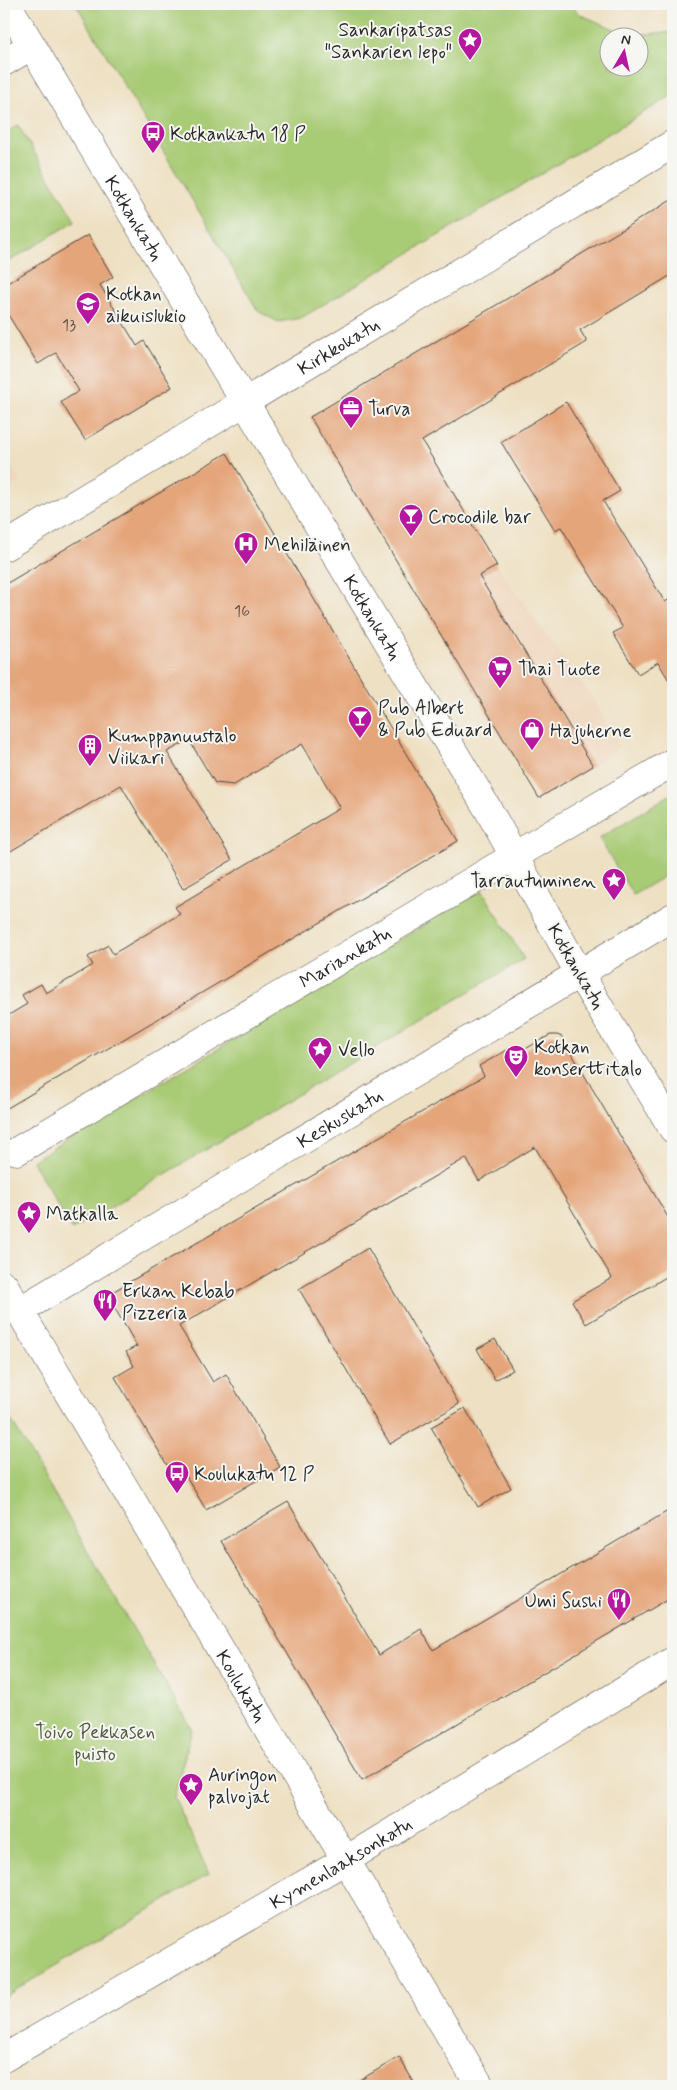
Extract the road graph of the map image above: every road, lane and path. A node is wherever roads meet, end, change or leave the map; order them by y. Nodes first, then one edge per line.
1 (6, 4) edge
2 (31, 46) junction
3 (4, 62) edge
4 (673, 144) edge
5 (246, 402) junction
6 (4, 547) edge
7 (673, 762) edge
8 (516, 856) junction
9 (673, 917) edge
10 (580, 973) junction
11 (673, 1129) edge
12 (17, 1151) dead end
13 (4, 1286) edge
14 (11, 1315) edge
15 (673, 1660) edge
16 (346, 1860) junction
17 (4, 2058) edge
18 (480, 2086) edge

1 - 2 main road, Kotkankatu
2 - 3 main road
2 - 5 main road, Kotkankatu
4 - 5 main road, Kirkkokatu
5 - 6 main road, Kirkkokatu
5 - 8 main road, Kotkankatu
7 - 8 main road, Mariankatu
8 - 10 main road, Kotkankatu
8 - 12 main road, Mariankatu
9 - 10 main road, Keskuskatu
10 - 11 main road, Kotkankatu
10 - 14 main road, Keskuskatu
13 - 14 main road, Koulukatu
14 - 16 main road, Koulukatu
15 - 16 main road, Kymenlaaksonkatu
16 - 17 main road, Kymenlaaksonkatu
16 - 18 main road, Koulukatu

